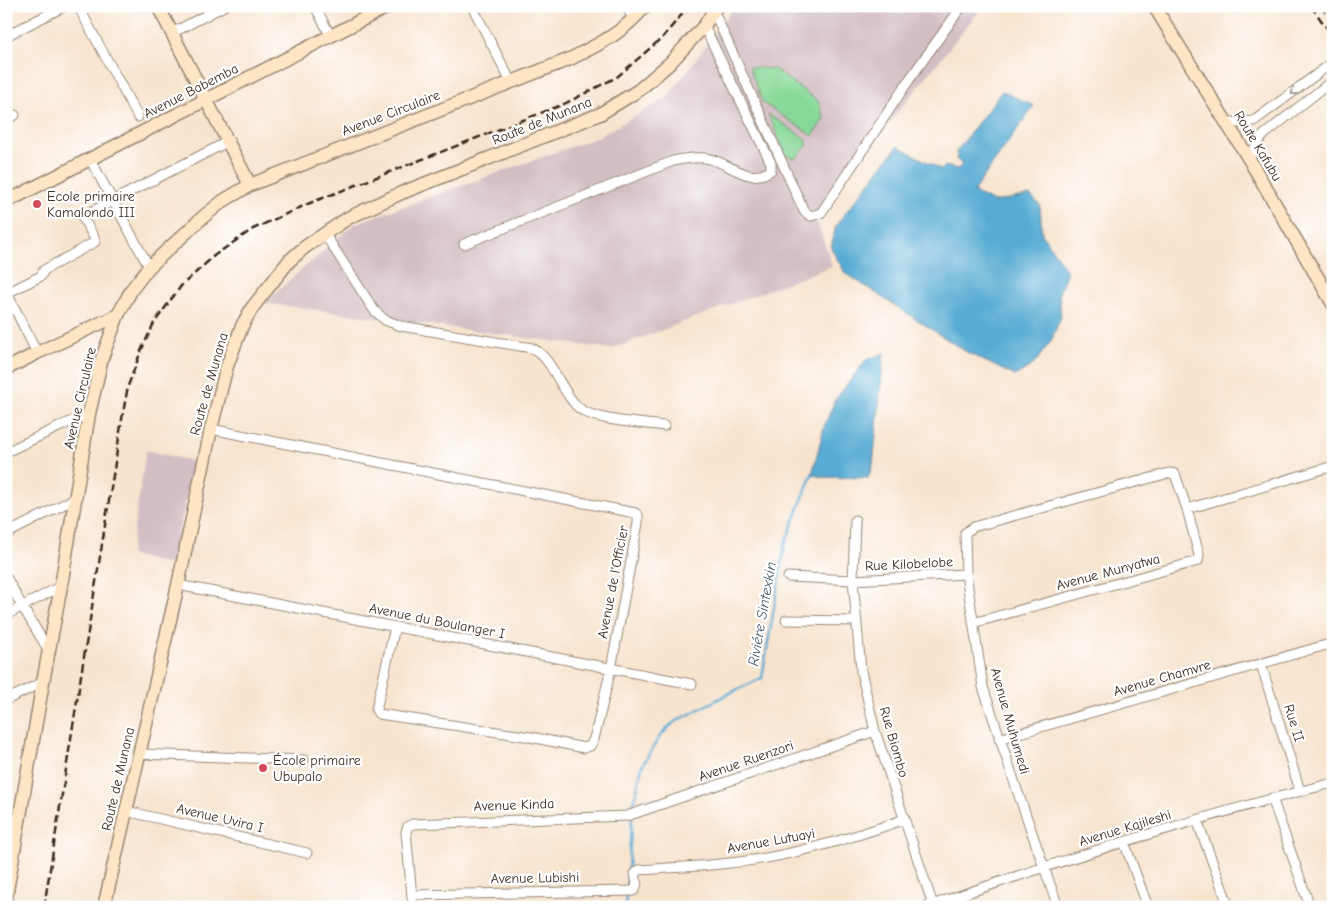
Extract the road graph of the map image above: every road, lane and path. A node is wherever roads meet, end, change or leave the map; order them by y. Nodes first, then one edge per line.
1 (65, 6) edge
2 (78, 6) edge
3 (158, 6) edge
4 (224, 6) edge
5 (314, 6) edge
6 (389, 6) edge
7 (472, 6) edge
8 (626, 6) edge
9 (645, 6) edge
10 (962, 6) edge
11 (1154, 6) edge
12 (715, 9) edge
13 (634, 20) junction
14 (704, 26) junction
15 (172, 33) junction
16 (6, 36) edge
17 (331, 37) junction
18 (1333, 62) edge
19 (1333, 80) edge
20 (511, 82) junction
21 (206, 99) junction
22 (16, 115) dead end
23 (138, 117) dead end
24 (6, 120) edge
25 (1225, 121) junction
26 (229, 141) junction
27 (90, 159) junction
28 (1250, 159) junction
29 (250, 185) junction
30 (114, 201) junction
31 (6, 202) edge
32 (324, 233) junction
33 (464, 244) dead end
34 (149, 267) junction
35 (7, 292) edge
36 (1333, 304) edge
37 (118, 315) junction
38 (36, 353) junction
39 (6, 369) edge
40 (89, 414) junction
41 (664, 426) dead end
42 (210, 429) junction
43 (6, 452) edge
44 (1333, 466) edge
45 (74, 499) junction
46 (1187, 509) junction
47 (855, 520) dead end
48 (6, 534) edge
49 (966, 574) junction
50 (6, 577) edge
51 (788, 577) dead end
52 (853, 580) junction
53 (178, 585) junction
54 (61, 586) junction
55 (22, 606) junction
56 (6, 615) edge
57 (786, 620) dead end
58 (857, 621) junction
59 (972, 623) junction
60 (395, 627) junction
61 (1333, 643) edge
62 (49, 651) junction
63 (1260, 664) junction
64 (611, 668) junction
65 (43, 682) junction
66 (692, 684) dead end
67 (6, 700) edge
68 (874, 731) junction
69 (999, 739) junction
70 (139, 754) junction
71 (304, 760) dead end
72 (1333, 783) edge
73 (1300, 791) junction
74 (1272, 798) junction
75 (126, 811) junction
76 (627, 816) joint
77 (904, 819) junction
78 (1197, 820) junction
79 (1124, 842) junction
80 (307, 853) dead end
81 (9, 866) edge
82 (1045, 867) junction
83 (639, 870) joint
84 (412, 894) junction
85 (6, 897) edge
86 (931, 906) edge
87 (104, 907) edge
88 (413, 907) edge
89 (1058, 907) edge
90 (1148, 907) edge
91 (1229, 907) edge
92 (1310, 907) edge

1 - 16 street
2 - 23 street
3 - 15 street
4 - 15 street
5 - 17 street
6 - 17 street, Avenue Babemba
7 - 20 street
8 - 13 street
9 - 13 street, Avenue Circulaire
10 - 12 street
11 - 25 street, Route Kafubu
12 - 14 street, Route de Munana
13 - 20 street, Avenue Circulaire
14 - 32 street, Route de Munana
14 - 33 street
15 - 21 street
17 - 21 street, Avenue Babemba
18 -> 25 street
19 - 28 street
20 - 29 street, Avenue Circulaire
21 - 26 street
21 - 27 street, Avenue Babemba
22 - 24 street
25 - 28 street, Route Kafubu
26 - 29 street
26 - 30 street
27 - 30 street
27 - 31 street, Avenue Babemba
28 - 36 street, Route Kafubu
29 - 34 street, Avenue Circulaire
30 - 34 street
30 - 35 street
32 - 41 street
32 - 42 street, Route de Munana
34 - 37 street, Avenue Circulaire
35 - 38 street
37 - 38 street
37 - 40 street, Avenue Circulaire
38 - 39 street
40 - 43 street
40 - 45 street, Avenue Circulaire
42 - 53 street, Route de Munana
42 - 64 street, Avenue de l'Officier
44 - 46 street
45 - 48 street
45 - 54 street, Avenue Circulaire
46 - 49 street, Avenue Muhumedi
46 - 59 street, Avenue Munyatwa
47 - 52 street, Rue Biombo
49 - 52 street, Rue Kilobelobe
49 - 59 street, Avenue Muhumedi
50 - 55 street
51 - 52 street, Rue Kilobelobe
52 - 58 street, Rue Biombo
53 - 60 street, Avenue du Boulanger I
53 - 70 street, Route de Munana
54 - 55 street
54 - 62 street, Avenue Circulaire
55 - 56 street
55 - 62 street
57 - 58 street
58 - 68 street, Rue Biombo
59 - 69 street, Avenue Muhumedi
60 - 64 street, Avenue du Boulanger I
60 - 64 street, Avenue de l'Officier
61 - 63 street, Avenue Chamvre
62 - 65 street, Avenue Circulaire
63 - 69 street, Avenue Chamvre
63 - 73 street, Rue II
64 - 66 street, Avenue du Boulanger I
65 - 67 street
65 - 81 street, Avenue Circulaire
68 - 76 street, Avenue Ruenzori
68 - 77 street, Rue Biombo
69 - 82 street, Avenue Muhumedi
70 - 71 street
70 - 75 street, Route de Munana
72 - 73 street, Avenue Kajileshi
73 - 74 street, Avenue Kajileshi
74 - 78 street, Avenue Kajileshi
74 - 92 street
75 - 80 street, Avenue Uvira I
75 - 87 street, Route de Munana
76 - 84 street, Avenue Kinda
77 - 83 street, Avenue Lutuayi
77 - 86 street, Rue Biombo
78 - 79 street, Avenue Kajileshi
78 - 91 street
79 - 82 street, Avenue Kajileshi
79 - 90 street
81 - 85 street, Avenue Circulaire
82 - 86 street, Avenue Kajileshi
82 - 89 street, Avenue Muhumedi
83 - 84 street, Avenue Lubishi
84 - 88 street

